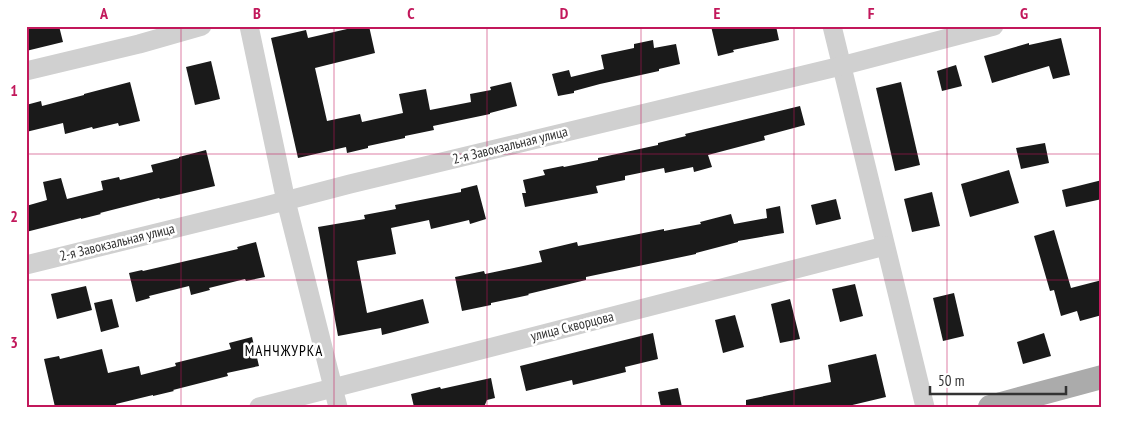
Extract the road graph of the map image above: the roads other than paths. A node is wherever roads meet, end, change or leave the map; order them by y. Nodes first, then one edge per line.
1 (202, 26) edge
2 (249, 26) edge
3 (832, 26) edge
4 (994, 26) edge
5 (841, 66) junction
6 (26, 71) edge
7 (286, 201) junction
8 (886, 246) junction
9 (26, 265) edge
10 (1102, 377) edge
11 (333, 388) junction
12 (259, 407) edge
13 (338, 407) edge
14 (925, 407) edge
15 (990, 407) edge

1 - 6 street
2 - 7 street
3 - 5 street
4 - 5 street, 2-я Завокзальная улица
5 - 7 street, 2-я Завокзальная улица
5 - 8 street
7 - 9 street, 2-я Завокзальная улица
7 - 11 street
8 - 11 street, улица Скворцова
8 - 14 street
10 - 15 main road
11 - 12 street, улица Скворцова
11 - 13 street

